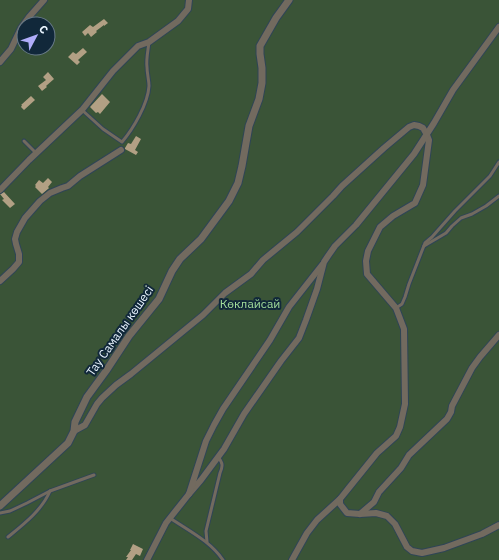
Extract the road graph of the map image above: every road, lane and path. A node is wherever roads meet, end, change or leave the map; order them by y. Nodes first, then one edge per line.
1 (44, 0) edge
2 (189, 0) edge
3 (289, 0) edge
4 (499, 27) edge
5 (149, 42) junction
6 (0, 62) edge
7 (82, 110) junction
8 (427, 135) junction
9 (24, 141) dead end
10 (121, 150) dead end
11 (36, 153) junction
12 (414, 154) junction
13 (426, 162) junction
14 (499, 162) edge
15 (0, 190) edge
16 (499, 196) edge
17 (424, 246) junction
18 (324, 262) junction
19 (0, 281) edge
20 (396, 308) junction
21 (499, 335) edge
22 (74, 431) junction
23 (218, 457) junction
24 (94, 475) dead end
25 (50, 491) junction
26 (189, 494) junction
27 (340, 499) junction
28 (0, 506) edge
29 (0, 513) edge
30 (360, 514) junction
31 (170, 518) junction
32 (499, 525) edge
33 (8, 537) dead end
34 (206, 542) junction
35 (147, 560) edge
36 (223, 560) edge
37 (292, 560) edge

1 - 6 street
2 - 5 street
3 - 22 street, Тау Самалы көшесі
4 - 8 street
5 - 7 street
5 - 7 lane
7 - 11 street
8 - 12 street
8 - 13 street
8 - 22 street
9 - 11 lane
10 - 19 street
11 - 15 street
12 - 13 street
12 - 18 street
13 - 20 street
14 - 17 lane
16 - 17 lane
17 - 20 lane
18 - 23 street
18 - 26 street
20 - 27 street
21 - 30 street
22 - 28 street, Тау Самалы көшесі
23 - 26 street
23 - 34 lane
24 - 25 lane
25 - 29 lane
25 - 33 lane
26 - 31 street
27 - 30 street
27 - 37 street
30 - 32 street
31 - 34 lane
31 - 35 street
34 - 36 lane

